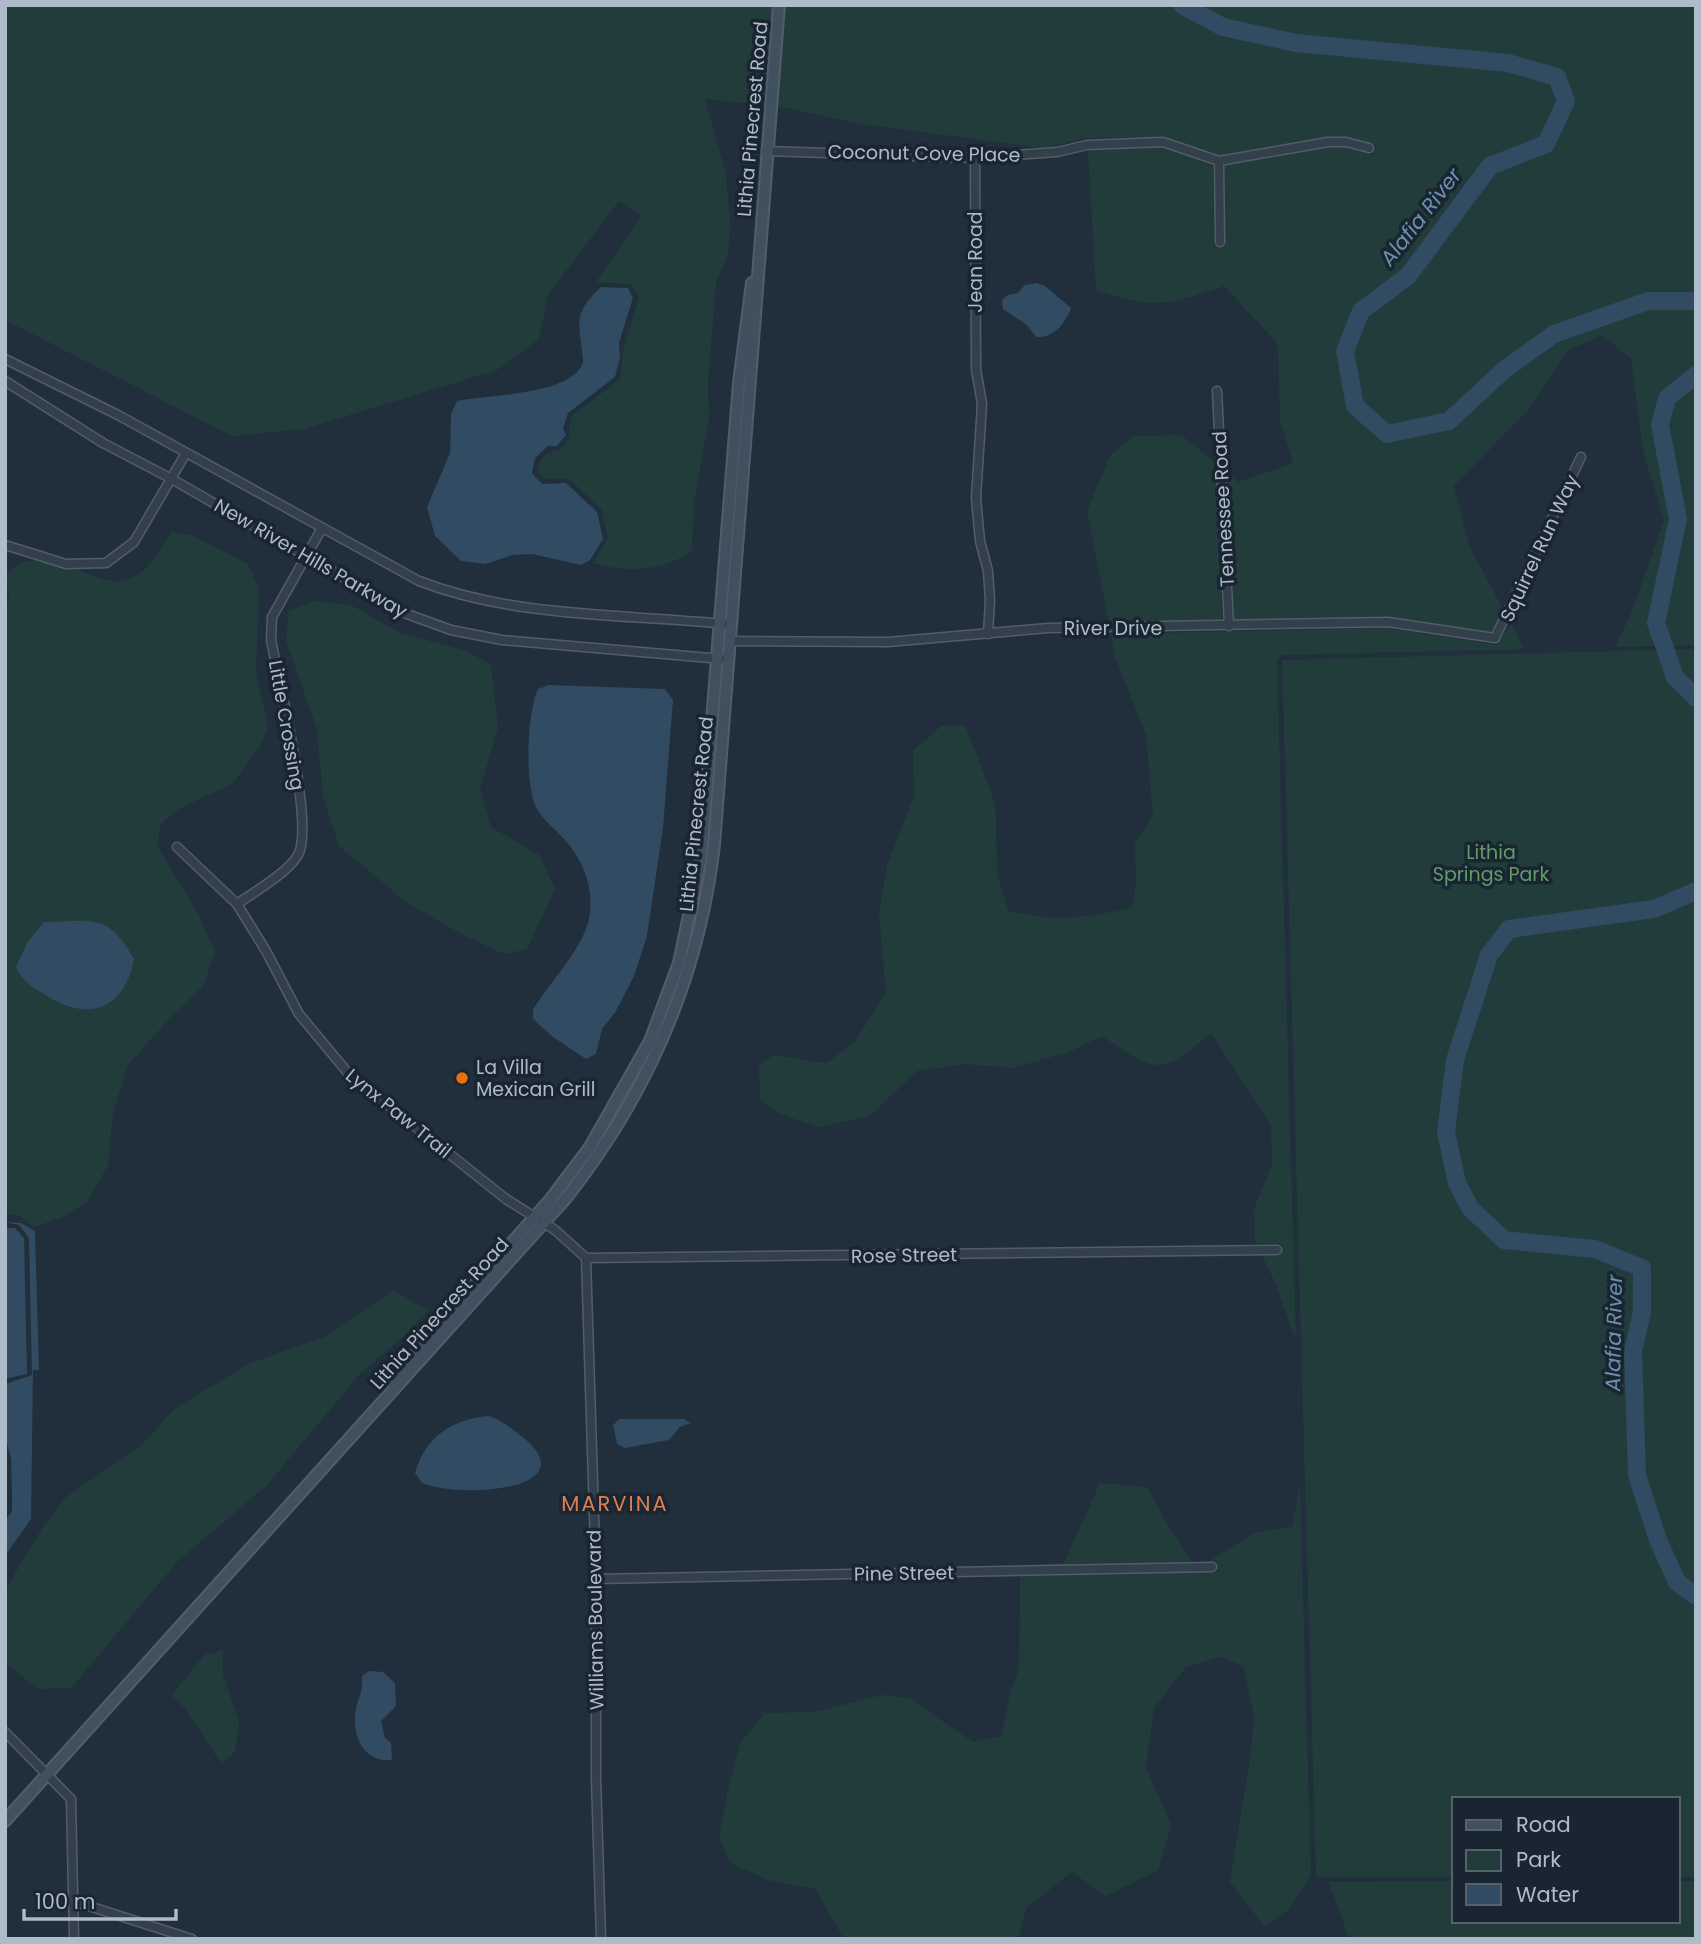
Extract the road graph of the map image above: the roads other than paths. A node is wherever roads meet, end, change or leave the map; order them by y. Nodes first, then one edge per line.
1 (779, 5) edge
2 (1369, 148) dead end
3 (766, 150) junction
4 (975, 158) junction
5 (1219, 161) junction
6 (1220, 242) dead end
7 (5, 359) edge
8 (5, 382) edge
9 (1217, 391) dead end
10 (186, 453) junction
11 (1581, 457) dead end
12 (170, 478) junction
13 (322, 528) junction
14 (5, 545) edge
15 (305, 556) junction
16 (726, 624) junction
17 (1229, 626) junction
18 (988, 634) junction
19 (1495, 638) joint
20 (730, 640) junction
21 (724, 659) junction
22 (177, 847) dead end
23 (237, 904) junction
24 (540, 1219) junction
25 (1277, 1250) dead end
26 (586, 1258) junction
27 (1212, 1567) dead end
28 (596, 1579) junction
29 (5, 1732) edge
30 (48, 1773) junction
31 (5, 1821) edge
32 (73, 1901) junction
33 (74, 1939) edge
34 (192, 1939) edge
35 (601, 1939) edge

1 - 3 main road, Lithia Pinecrest Road
2 - 5 street, Coconut Cove Place
3 - 4 street, Coconut Cove Place
3 - 16 main road, Lithia Pinecrest Road
4 - 5 street, Coconut Cove Place
4 - 18 street, Jean Road
5 - 6 street
7 - 10 street, New River Hills Parkway
8 - 12 street, New River Hills Parkway
9 - 17 street, Tennessee Road
10 - 12 street
10 - 13 street, New River Hills Parkway
11 - 19 street, Squirrel Run Way
12 - 14 street
12 - 15 street, New River Hills Parkway
13 - 15 street, Little Crossing
13 - 16 street, New River Hills Parkway
15 - 21 street, New River Hills Parkway
15 - 23 street, Little Crossing
16 - 20 main road, Lithia Pinecrest Road
16 - 21 main road, Lithia Pinecrest Road
17 - 18 street, River Drive
17 - 19 street, River Drive
18 - 20 street, River Drive
20 - 21 main road, Lithia Pinecrest Road
21 - 24 main road, Lithia Pinecrest Road
22 - 23 street, Lynx Paw Trail
23 - 24 street, Lynx Paw Trail
24 - 26 street
24 - 30 main road, Lithia Pinecrest Road
25 - 26 street, Rose Street
26 - 28 street, Williams Boulevard
27 - 28 street, Pine Street
28 - 35 street, Williams Boulevard
29 - 30 street
30 - 31 main road, Lithia Pinecrest Road
30 - 32 street
32 - 33 street
32 - 34 street

